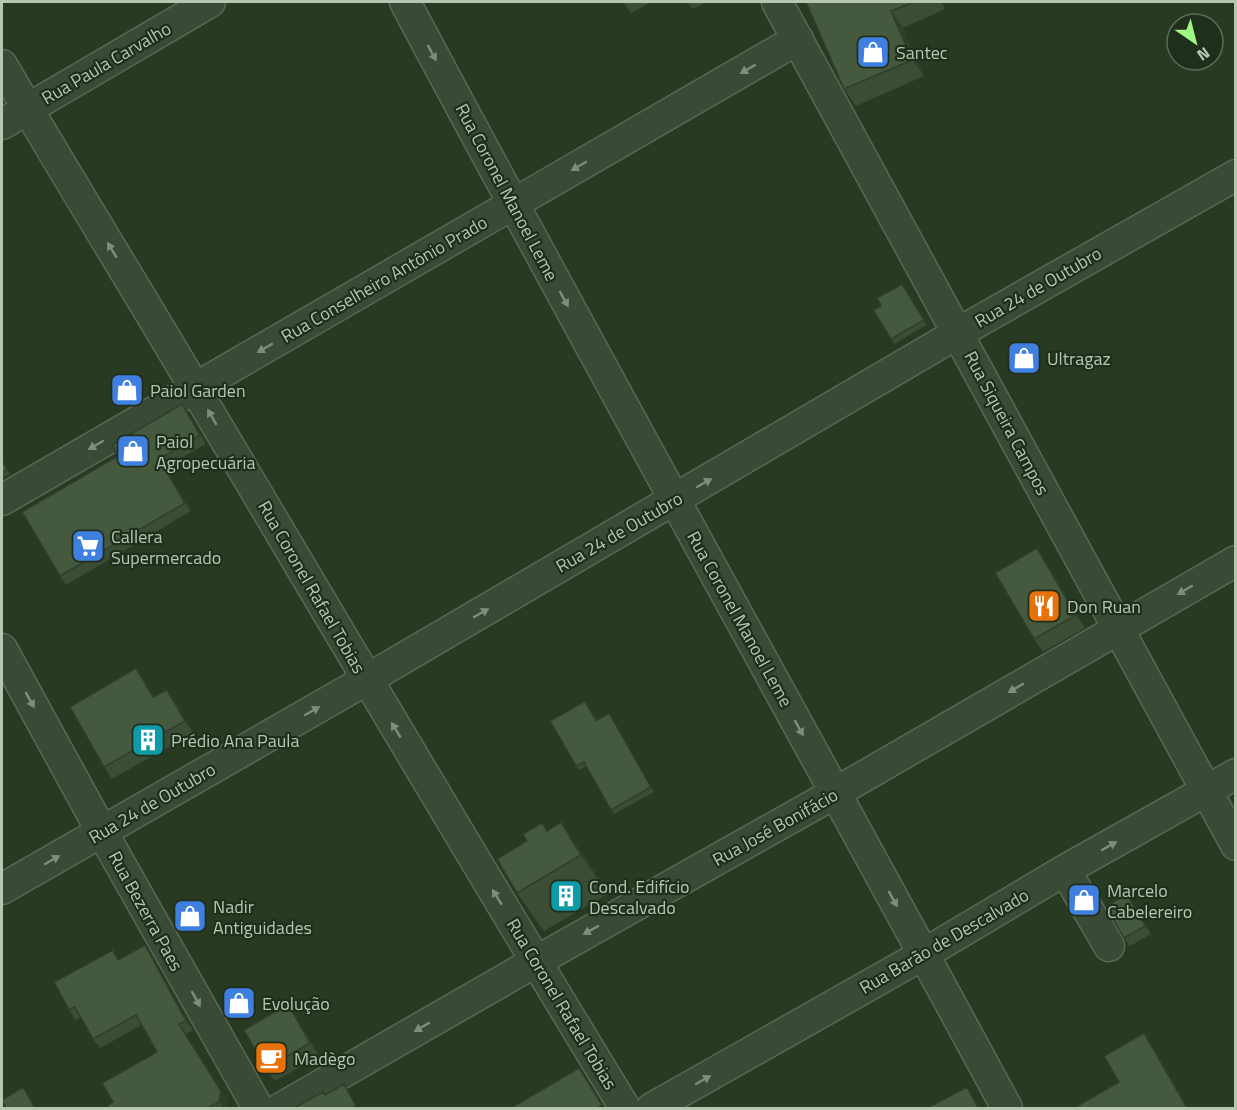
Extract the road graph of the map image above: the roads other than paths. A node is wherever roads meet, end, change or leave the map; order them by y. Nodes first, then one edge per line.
1 (210, 2) edge
2 (405, 2) edge
3 (777, 2) edge
4 (798, 39) junction
5 (2, 65) edge
6 (27, 109) junction
7 (2, 124) edge
8 (1236, 175) edge
9 (513, 205) junction
10 (958, 333) junction
11 (195, 388) junction
12 (2, 500) edge
13 (675, 500) junction
14 (1236, 561) edge
15 (1118, 628) junction
16 (2, 649) edge
17 (366, 680) junction
18 (1236, 774) edge
19 (1206, 790) junction
20 (835, 793) junction
21 (102, 832) junction
22 (1236, 845) edge
23 (1065, 870) junction
24 (2, 889) edge
25 (1109, 946) dead end
26 (924, 954) junction
27 (535, 962) junction
28 (258, 1108) edge
29 (281, 1108) edge
30 (625, 1108) edge
31 (652, 1108) edge
32 (1007, 1108) edge

1 - 6 street, Rua Paula Carvalho
2 -> 9 street, Rua Coronel Manoel Leme
3 - 4 street, Rua Siqueira Campos
4 -> 9 street, Rua Conselheiro Antônio Prado
4 - 10 street, Rua Siqueira Campos
5 - 6 street, Rua Coronel Rafael Tobias
6 - 7 street, Rua Paula Carvalho
11 -> 6 street, Rua Coronel Rafael Tobias
8 - 10 street, Rua 24 de Outubro
9 -> 11 street, Rua Conselheiro Antônio Prado
9 -> 13 street, Rua Coronel Manoel Leme
13 -> 10 street, Rua 24 de Outubro
10 - 15 street, Rua Siqueira Campos
11 -> 12 street, Rua Conselheiro Antônio Prado
17 -> 11 street, Rua Coronel Rafael Tobias
17 -> 13 street, Rua 24 de Outubro
13 -> 20 street, Rua Coronel Manoel Leme
14 -> 15 street, Rua José Bonifácio
15 - 19 street, Rua Siqueira Campos
15 -> 20 street, Rua José Bonifácio
16 -> 21 street, Rua Bezerra Paes
21 -> 17 street, Rua 24 de Outubro
27 -> 17 street, Rua Coronel Rafael Tobias
18 - 19 street, Rua Barão de Descalvado
19 - 22 street, Rua Siqueira Campos
23 -> 19 street, Rua Barão de Descalvado
20 -> 26 street, Rua Coronel Manoel Leme
20 -> 27 street, Rua José Bonifácio
24 -> 21 street, Rua 24 de Outubro
21 -> 28 street, Rua Bezerra Paes
23 - 25 street
23 - 26 street, Rua Barão de Descalvado
31 -> 26 street, Rua Barão de Descalvado
26 - 32 street, Rua Coronel Manoel Leme
27 -> 29 street, Rua José Bonifácio
27 - 30 street, Rua Coronel Rafael Tobias

